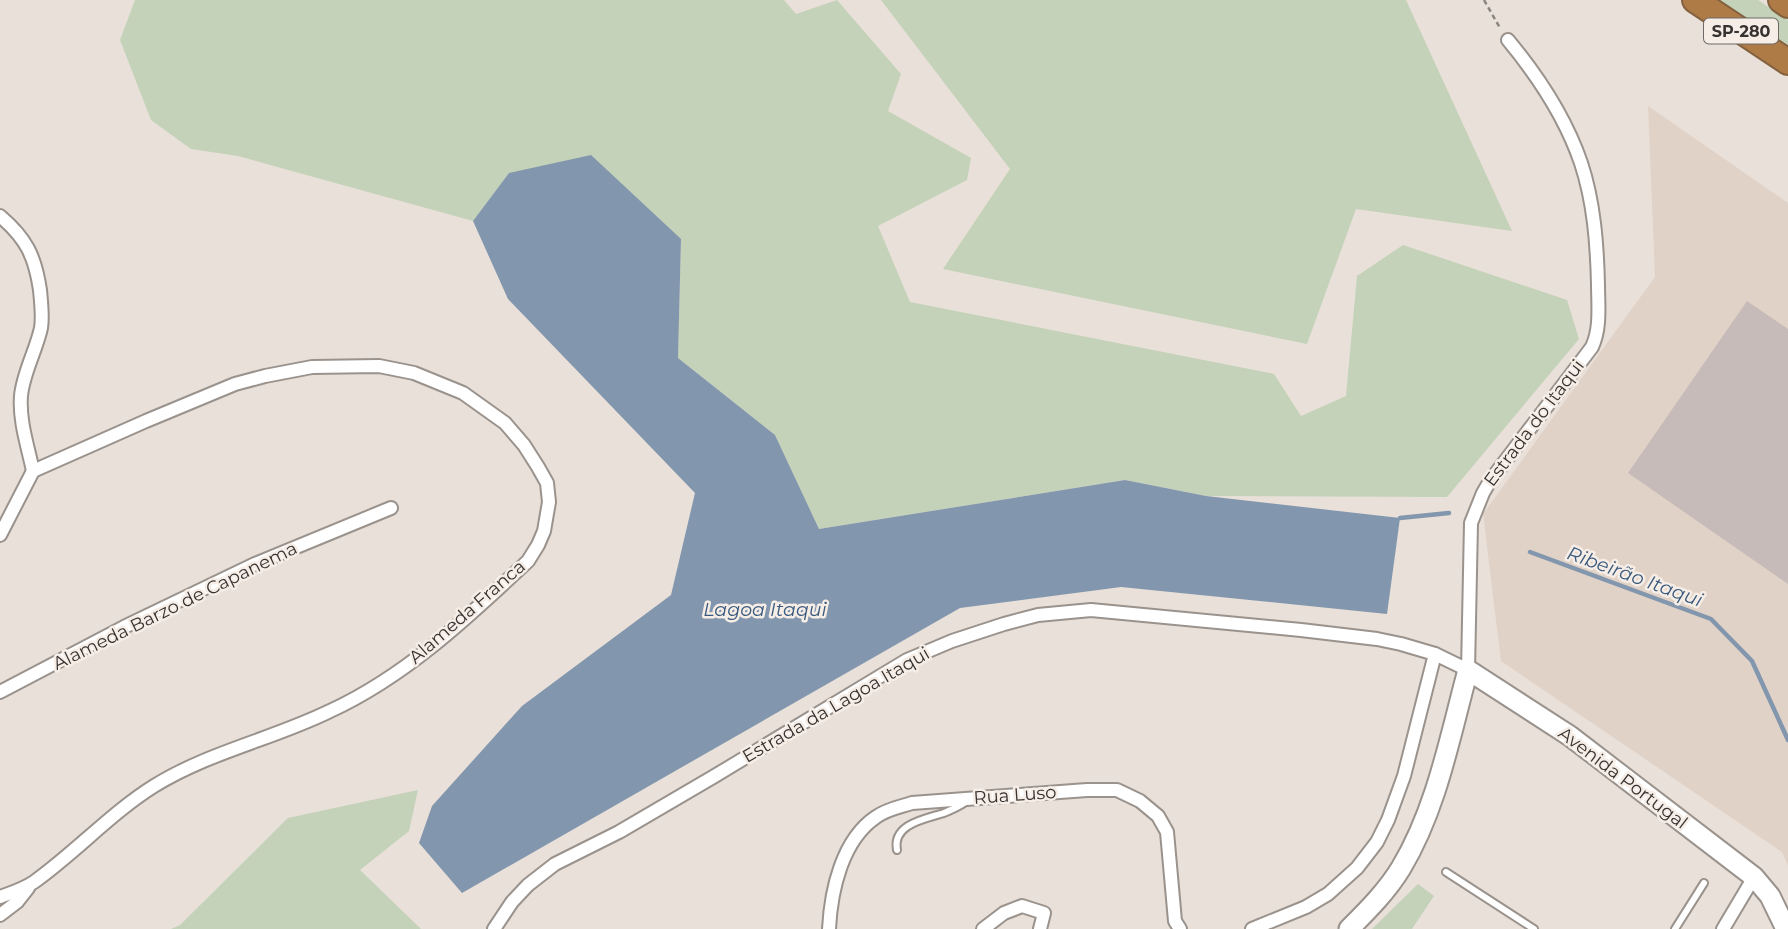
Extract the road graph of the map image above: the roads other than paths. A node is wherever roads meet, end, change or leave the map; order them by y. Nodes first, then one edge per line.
1 (1695, 0) edge
2 (1781, 0) edge
3 (1788, 5) edge
4 (1508, 40) road end
5 (1788, 62) edge
6 (0, 216) edge
7 (33, 471) junction
8 (391, 508) dead end
9 (0, 535) edge
10 (1435, 654) junction
11 (1468, 670) junction
12 (0, 692) edge
13 (975, 798) junction
14 (897, 850) dead end
15 (1446, 872) dead end
16 (1754, 877) junction
17 (33, 883) junction
18 (1704, 883) dead end
19 (0, 897) edge
20 (0, 915) edge
21 (494, 929) edge
22 (829, 929) edge
23 (983, 929) edge
24 (1040, 929) edge
25 (1180, 929) edge
26 (1252, 929) edge
27 (1349, 929) edge
28 (1534, 929) edge
29 (1675, 929) edge
30 (1723, 929) edge
31 (1786, 929) edge

1 - 5 highway, SP-280
2 - 3 highway, SP-280
4 - 11 street, Estrada do Itaqui
6 - 7 street
7 - 9 street
7 - 17 street, Alameda Franca
8 - 12 street, Alameda Barzo de Capanema
10 - 11 street, Avenida Portugal
10 - 21 street, Estrada da Lagoa Itaqui
10 - 26 street
11 - 16 street, Avenida Portugal
11 - 27 street, Estrada do Itaqui
13 - 14 lane
13 - 22 street, Rua Luso
13 - 25 street, Rua Luso
15 - 28 lane
16 - 30 street
16 - 31 street, Avenida Portugal
17 - 19 street, Alameda Franca
17 - 20 street
18 - 29 lane
23 - 24 street

